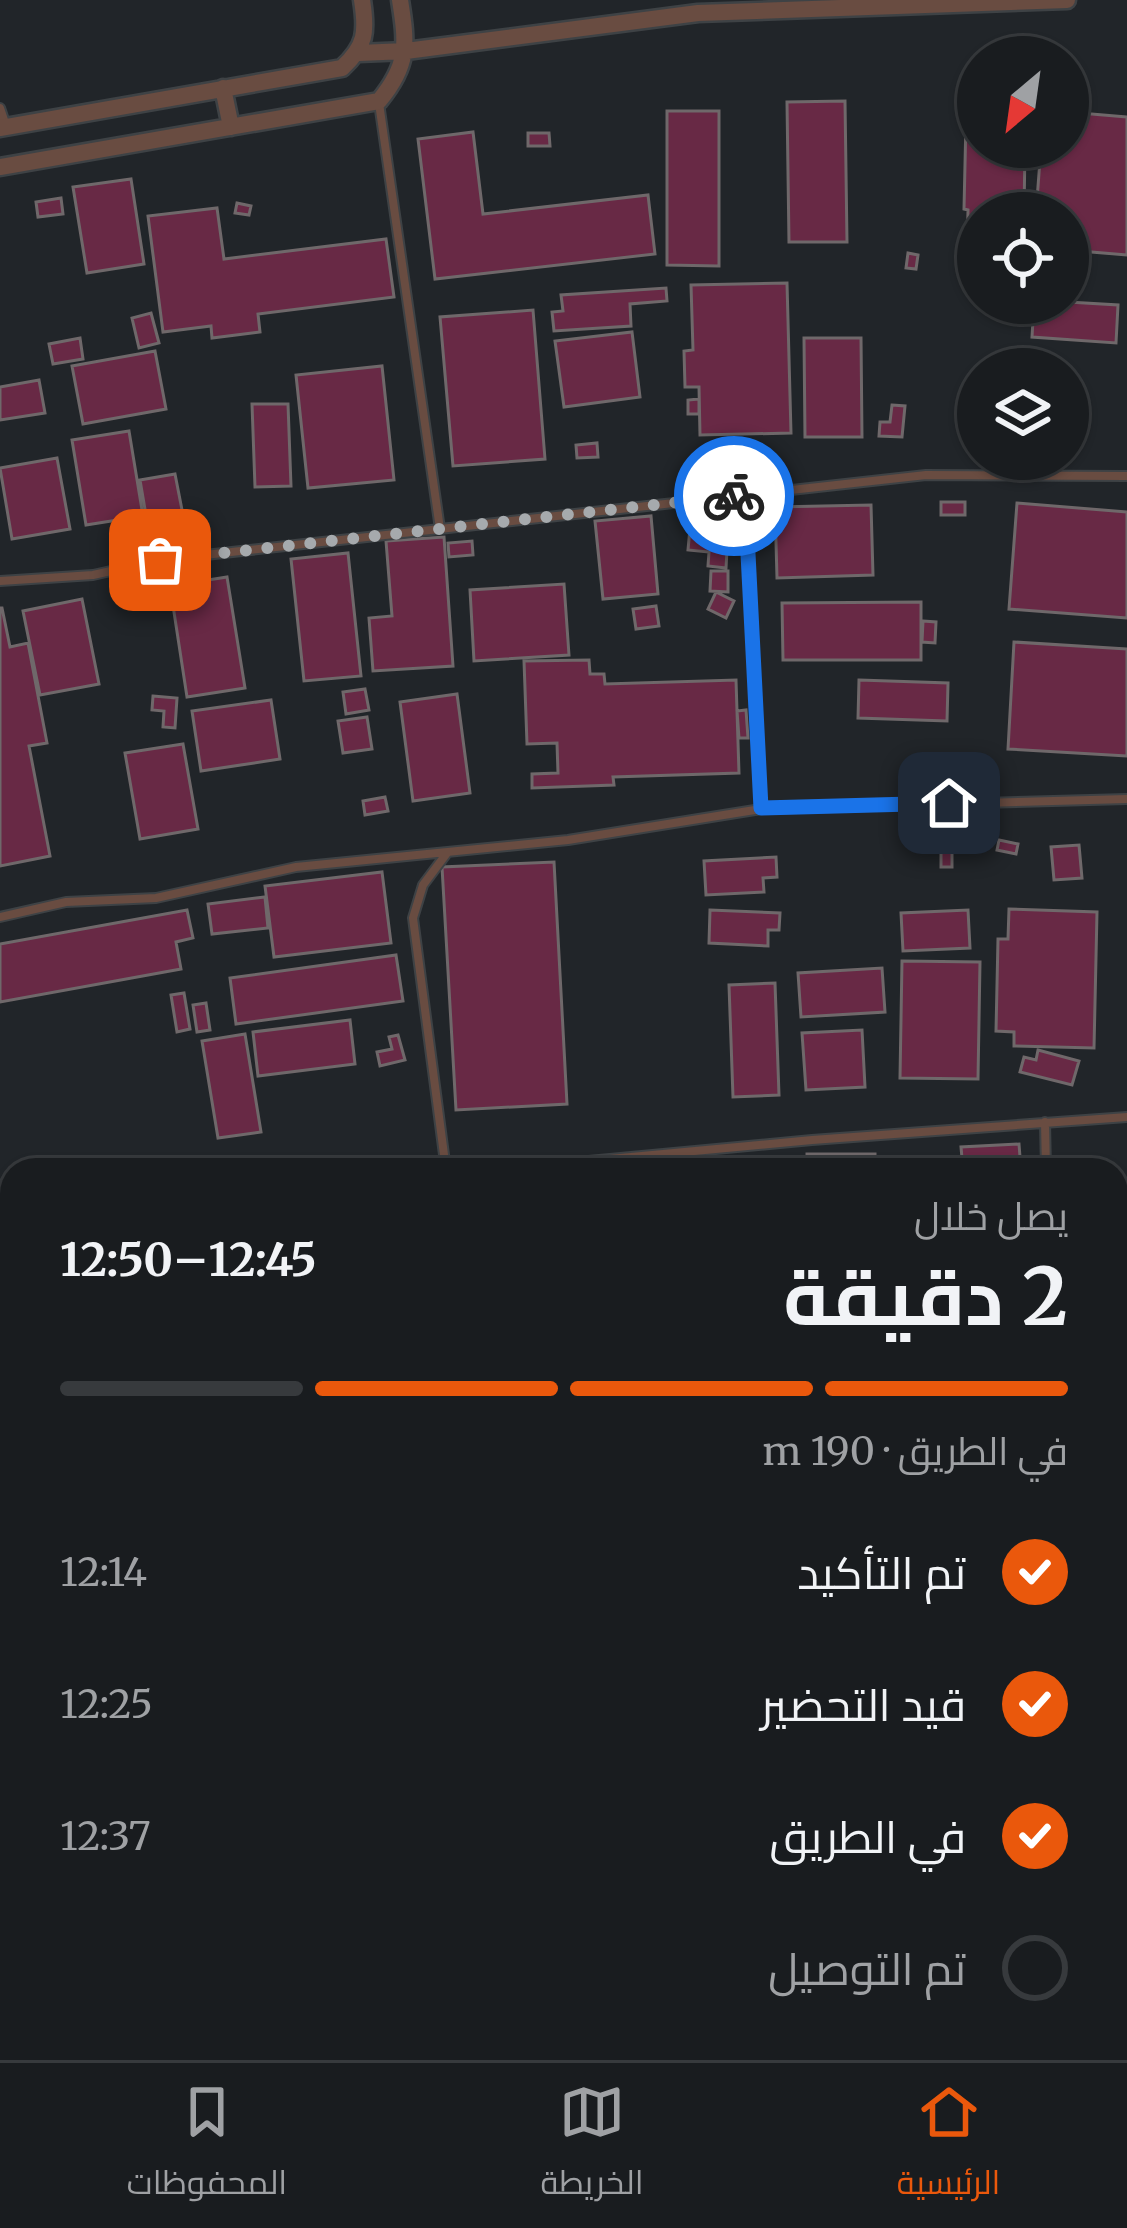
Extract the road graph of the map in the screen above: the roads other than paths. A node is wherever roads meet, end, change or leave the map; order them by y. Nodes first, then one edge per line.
1 (362, 0) edge
2 (400, 0) edge
3 (1067, 0) edge
4 (406, 51) junction
5 (358, 52) junction
6 (223, 88) junction
7 (379, 101) junction
8 (0, 108) edge
9 (231, 127) junction
10 (3, 128) edge
11 (0, 167) edge
12 (1127, 476) edge
13 (745, 495) junction
14 (440, 529) junction
15 (0, 581) edge
16 (1127, 799) edge
17 (761, 808) junction
18 (447, 853) junction
19 (0, 917) edge
20 (1127, 1117) edge
21 (1046, 1123) junction
22 (444, 1158) edge
23 (620, 1158) edge
24 (1046, 1158) edge

1 - 5 street
2 - 4 street
3 - 4 street
4 - 5 street
4 - 7 street
5 - 6 street
6 - 9 street
6 - 10 street
7 - 9 street
7 - 14 lane
8 - 10 lane
9 - 11 street
12 - 13 lane
13 - 14 lane
13 - 17 lane
14 - 15 lane
16 - 17 lane
17 - 18 lane
18 - 19 lane
18 - 22 lane
20 - 21 lane
21 - 23 lane
21 - 24 lane

